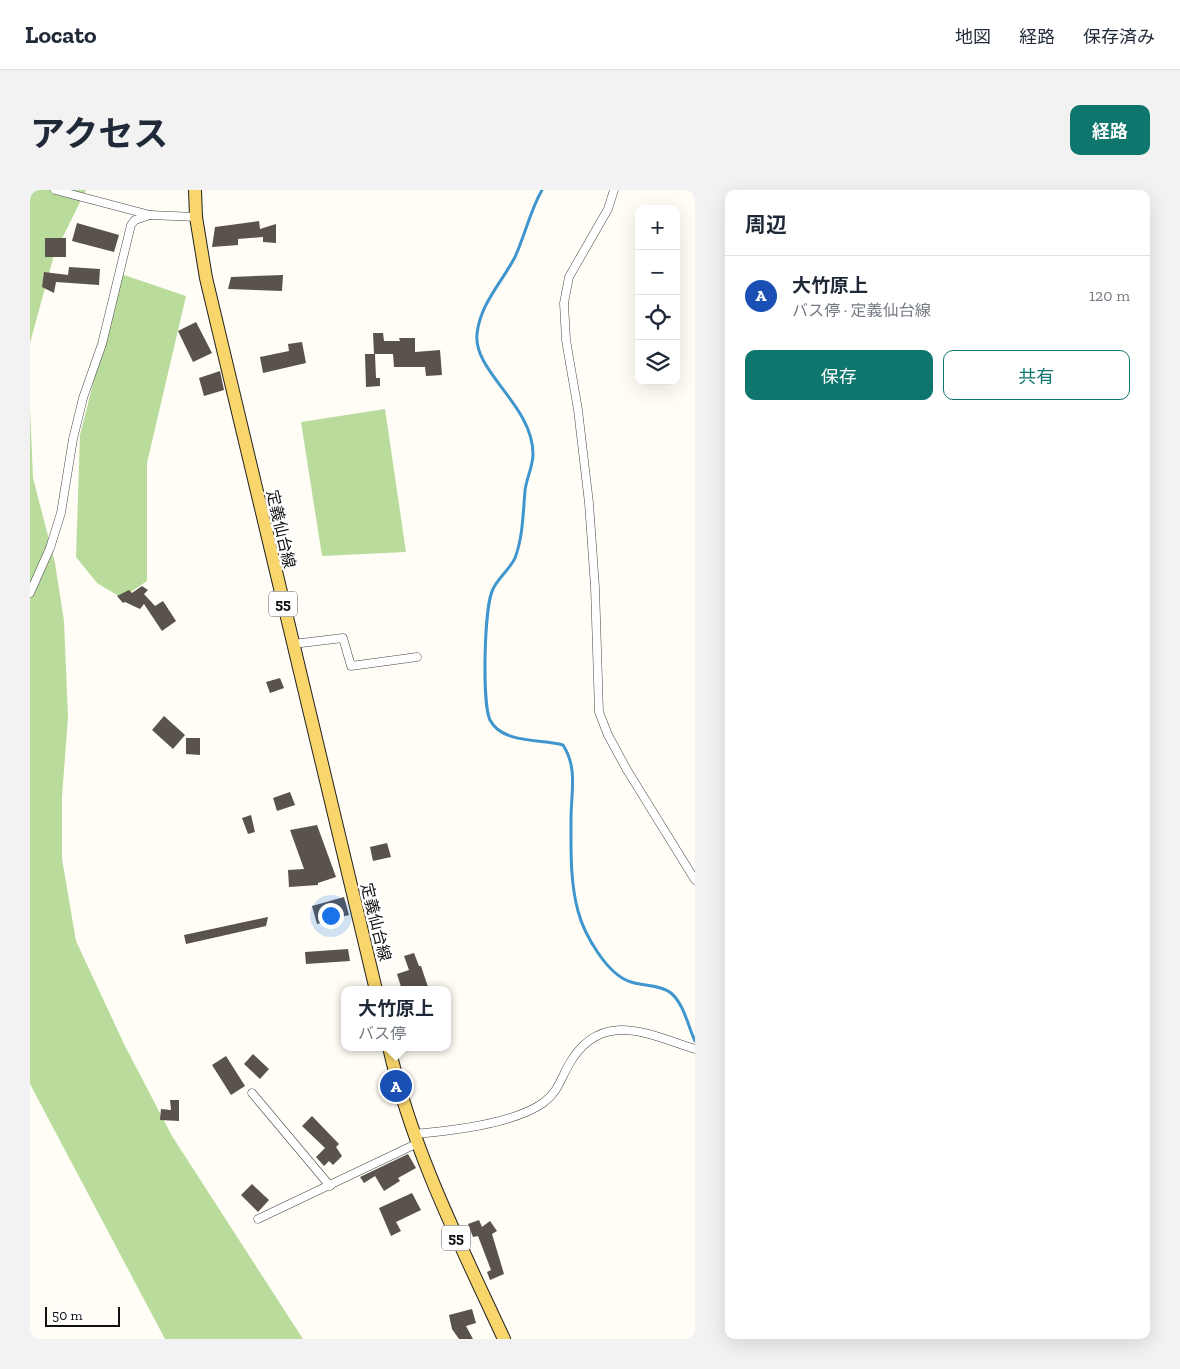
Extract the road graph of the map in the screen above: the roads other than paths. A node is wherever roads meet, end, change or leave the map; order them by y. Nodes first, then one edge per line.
1 (55, 190) edge
2 (195, 190) edge
3 (614, 190) edge
4 (150, 214) junction
5 (196, 217) junction
6 (30, 593) edge
7 (293, 644) junction
8 (416, 657) dead end
9 (695, 880) edge
10 (375, 986) edge
11 (693, 1048) edge
12 (389, 1051) edge
13 (252, 1093) dead end
14 (416, 1138) junction
15 (330, 1186) junction
16 (258, 1219) dead end
17 (504, 1339) edge

1 - 4 street
2 - 5 main road, 定義仙台線 / 55
3 - 9 street
4 - 5 street
4 - 6 street
5 - 7 main road, 定義仙台線 / 55
7 - 8 street
7 - 10 main road, 定義仙台線 / 55
11 - 14 street
12 - 14 main road, 55
13 - 15 street
14 - 15 street
14 - 17 main road, 55
15 - 16 street

